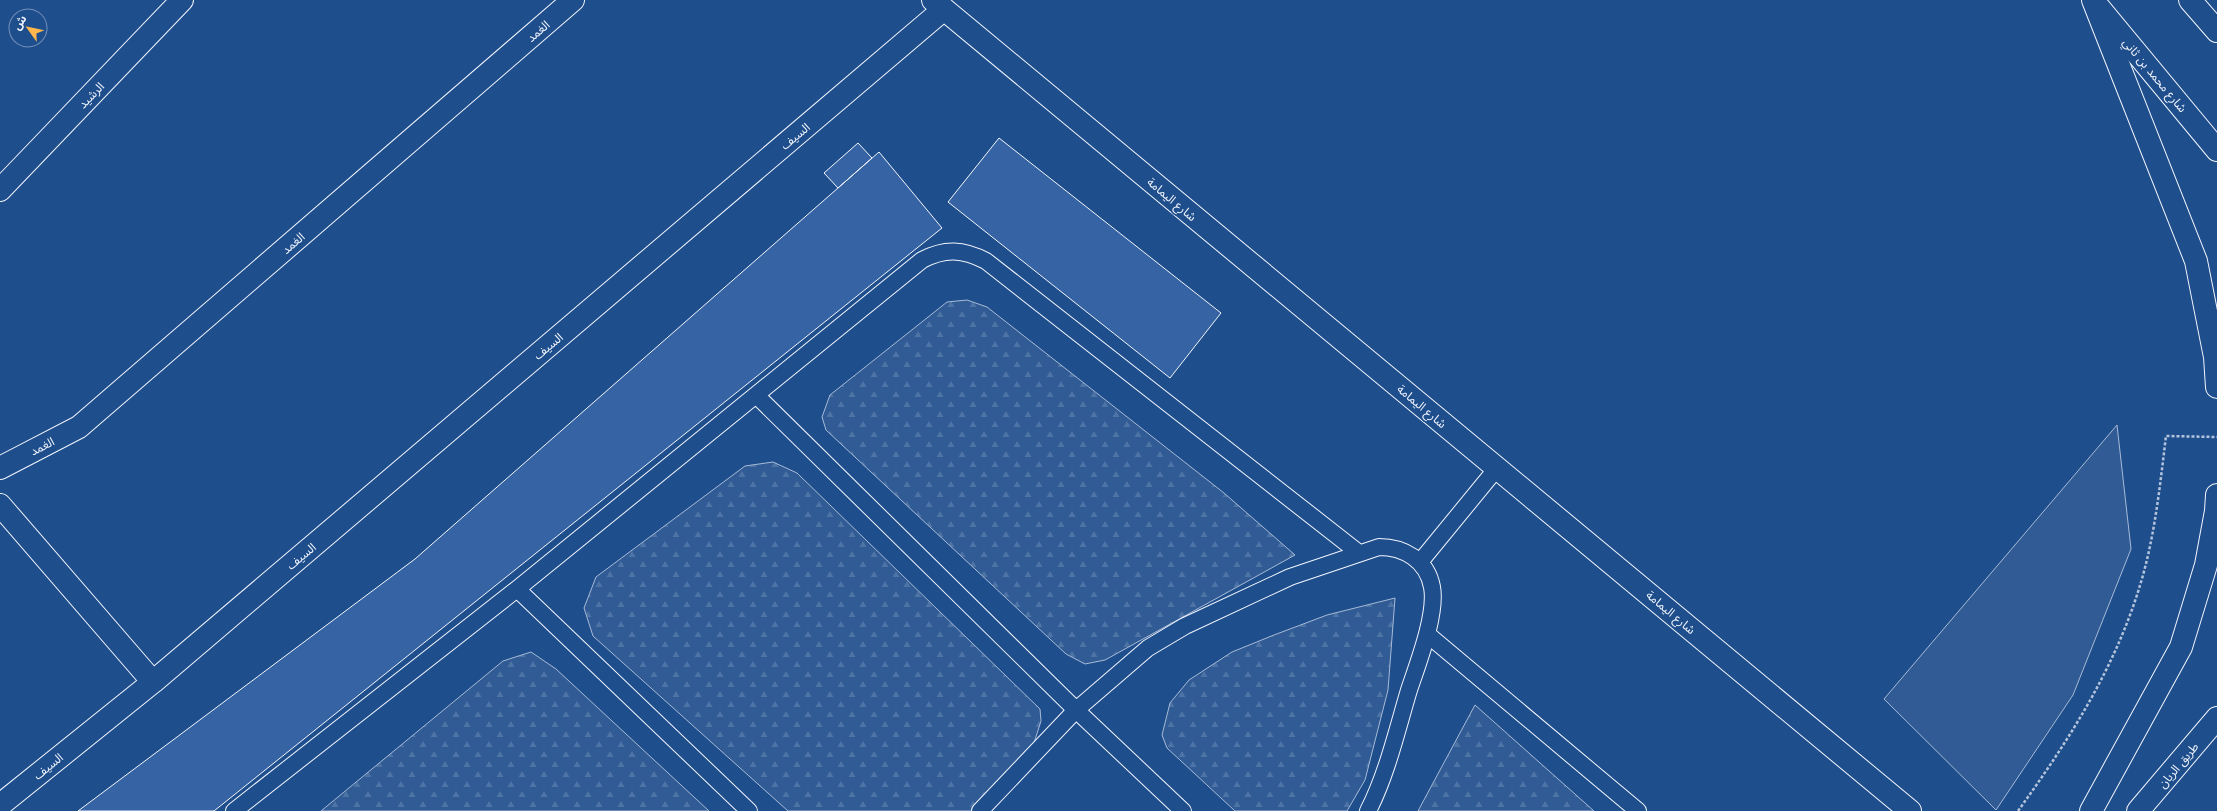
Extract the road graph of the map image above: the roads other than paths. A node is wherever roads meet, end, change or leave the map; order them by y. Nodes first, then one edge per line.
1 (182, 0) edge
2 (573, 0) edge
3 (2093, 0) edge
4 (2190, 0) edge
5 (939, 5) edge
6 (2217, 31) edge
7 (2217, 150) edge
8 (0, 190) edge
9 (2217, 387) edge
10 (756, 395) junction
11 (0, 468) edge
12 (1497, 468) junction
13 (2217, 495) edge
14 (0, 504) edge
15 (1359, 553) junction
16 (1420, 562) junction
17 (517, 589) junction
18 (1426, 634) junction
19 (153, 682) junction
20 (1076, 710) junction
21 (2217, 718) edge
22 (0, 804) edge
23 (234, 811) edge
24 (748, 811) edge
25 (980, 811) edge
26 (1182, 811) edge
27 (1368, 811) edge
28 (1638, 811) edge
29 (1910, 811) edge
30 (2091, 811) edge
31 (2138, 811) edge

1 - 8 main road, الرشيد
2 - 11 main road, الغمد
3 - 7 main road, شارع محمد بن ثاني
3 - 9 main road
4 - 6 main road
5 - 12 main road, شارع اليمامة
5 - 19 main road, السيف
10 - 15 lane
10 - 17 lane
10 - 20 lane
12 - 16 lane
12 - 29 main road, شارع اليمامة
13 - 30 main road
14 - 19 main road
15 - 16 lane
15 - 20 lane
16 - 18 lane
17 - 23 lane
17 - 24 lane
18 - 27 lane
18 - 28 lane
19 - 22 main road, السيف
20 - 25 lane
20 - 26 lane
21 - 31 main road, طريق الريان

